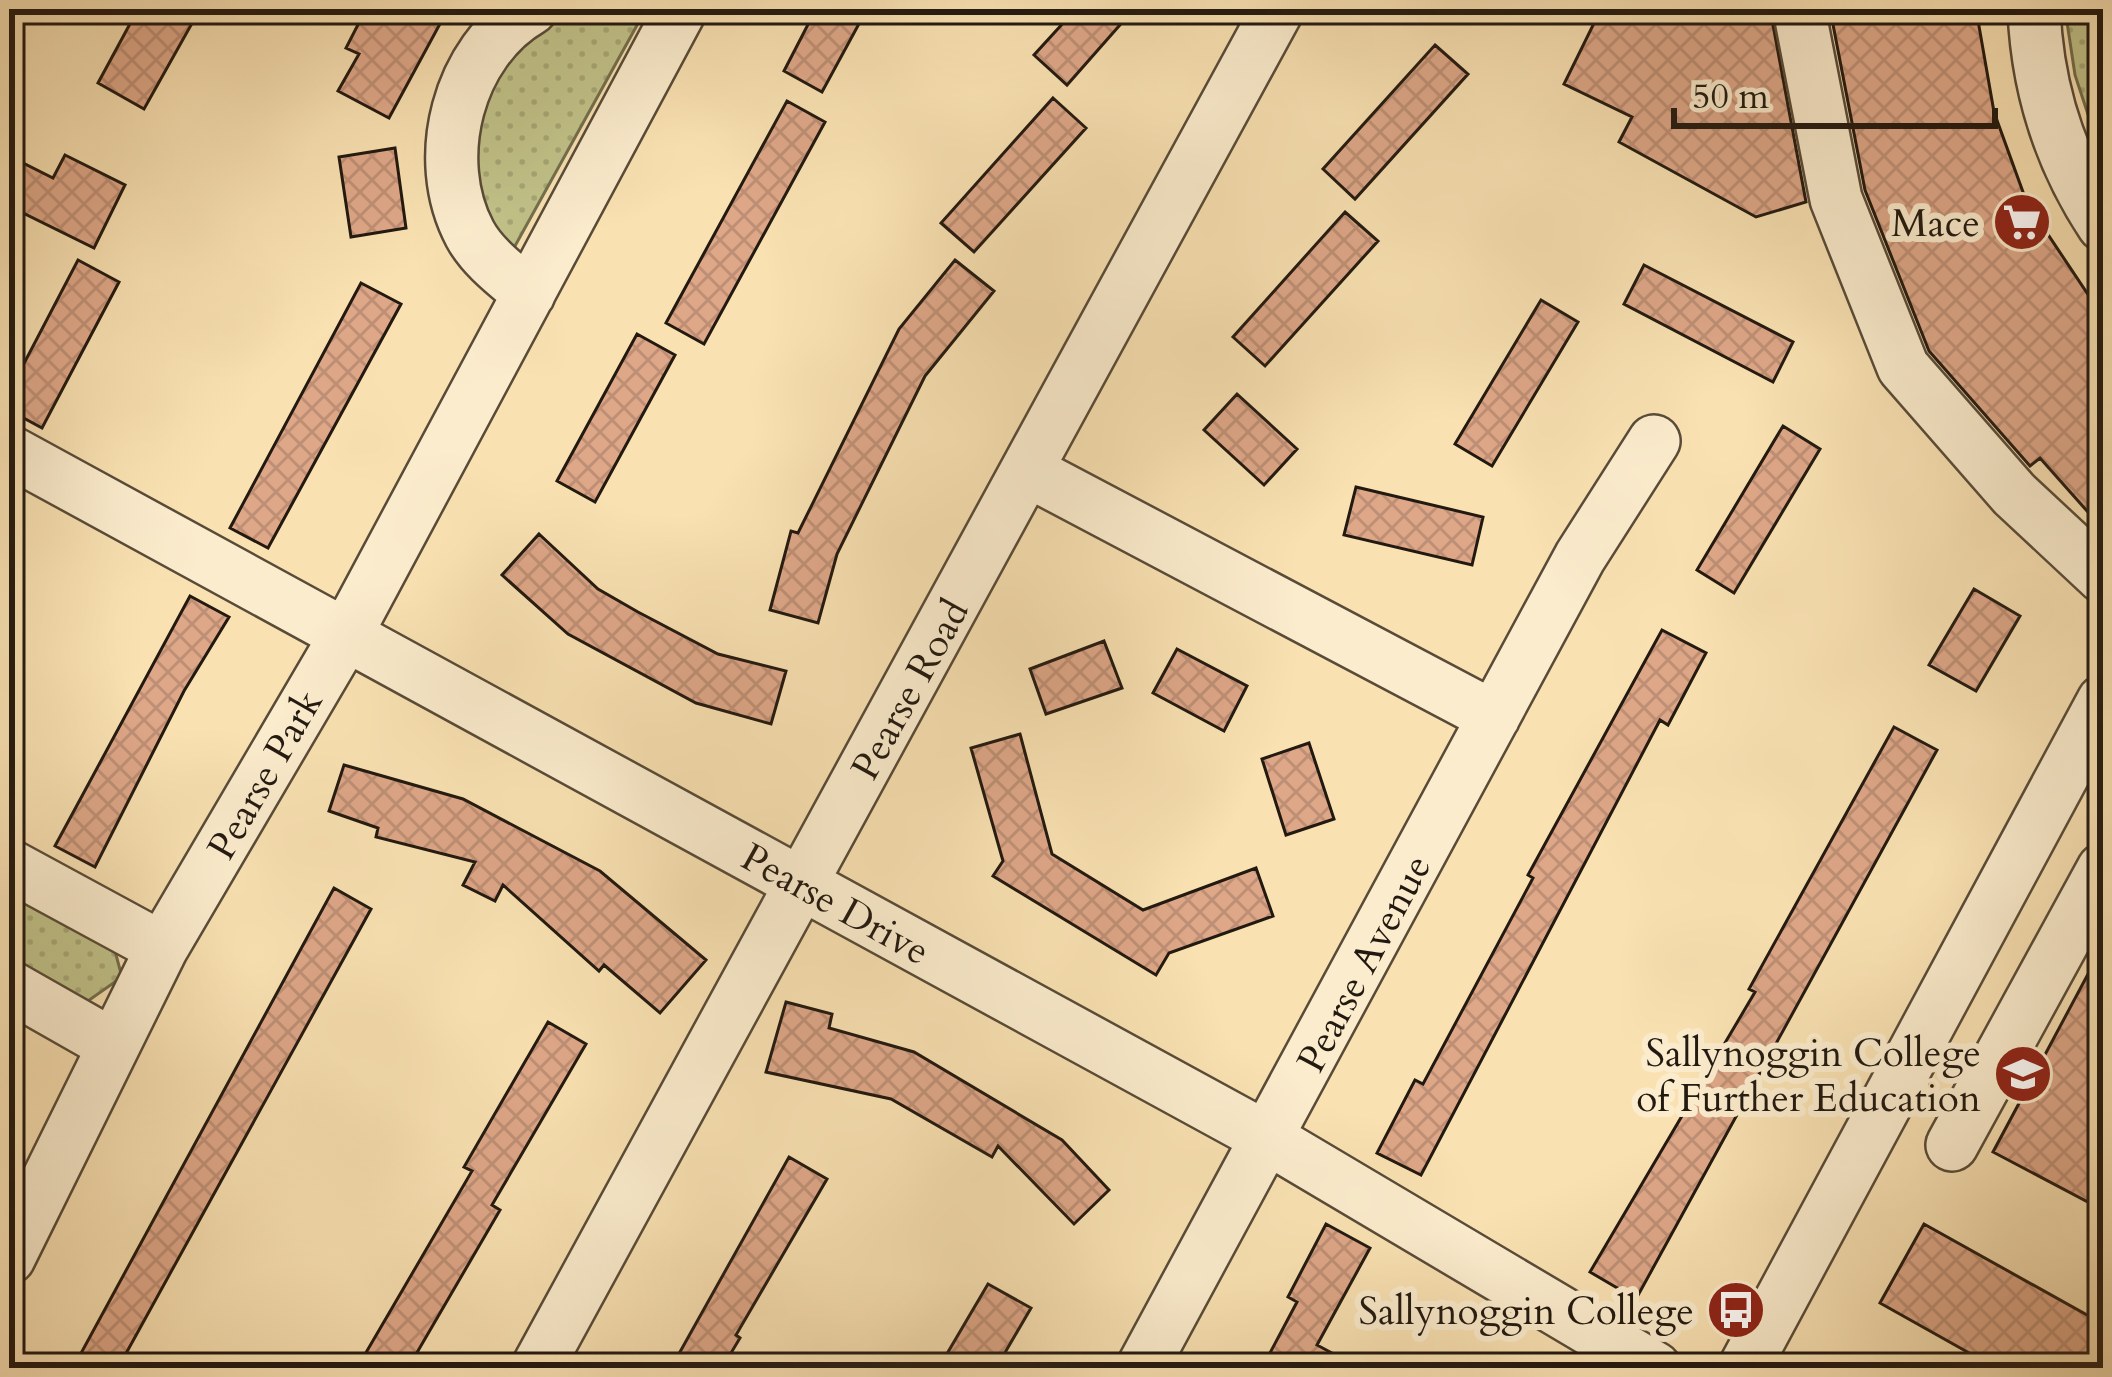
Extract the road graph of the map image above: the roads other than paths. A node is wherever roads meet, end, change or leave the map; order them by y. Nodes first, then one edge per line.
1 (531, 9) edge
2 (681, 9) edge
3 (1279, 9) edge
4 (1799, 9) edge
5 (2034, 9) edge
6 (2103, 226) edge
7 (529, 294) junction
8 (1654, 441) dead end
9 (9, 451) edge
10 (1028, 471) junction
11 (2103, 578) edge
12 (347, 633) junction
13 (1494, 717) junction
14 (2099, 719) edge
15 (9, 865) edge
16 (2103, 869) edge
17 (802, 885) junction
18 (162, 948) junction
19 (9, 986) edge
20 (111, 1044) junction
21 (1269, 1139) junction
22 (1952, 1145) dead end
23 (9, 1258) edge
24 (537, 1368) edge
25 (1142, 1368) edge
26 (1655, 1368) edge
27 (1744, 1368) edge

1 - 7 street
2 - 7 street, Pearse Park
3 - 10 street, Pearse Road
4 - 11 street
5 - 6 street
7 - 12 street, Pearse Park
8 - 13 street, Pearse Avenue
9 - 12 street, Pearse Drive
10 - 13 street
10 - 17 street, Pearse Road
12 - 17 street, Pearse Drive
12 - 18 street, Pearse Park
13 - 21 street, Pearse Avenue
14 - 27 street
15 - 18 street
16 - 22 street
17 - 21 street, Pearse Drive
17 - 24 street, Pearse Road
18 - 20 street, Pearse Park
19 - 20 street
20 - 23 street, Pearse Park
21 - 25 street, Pearse Avenue
21 - 26 street, Pearse Drive

